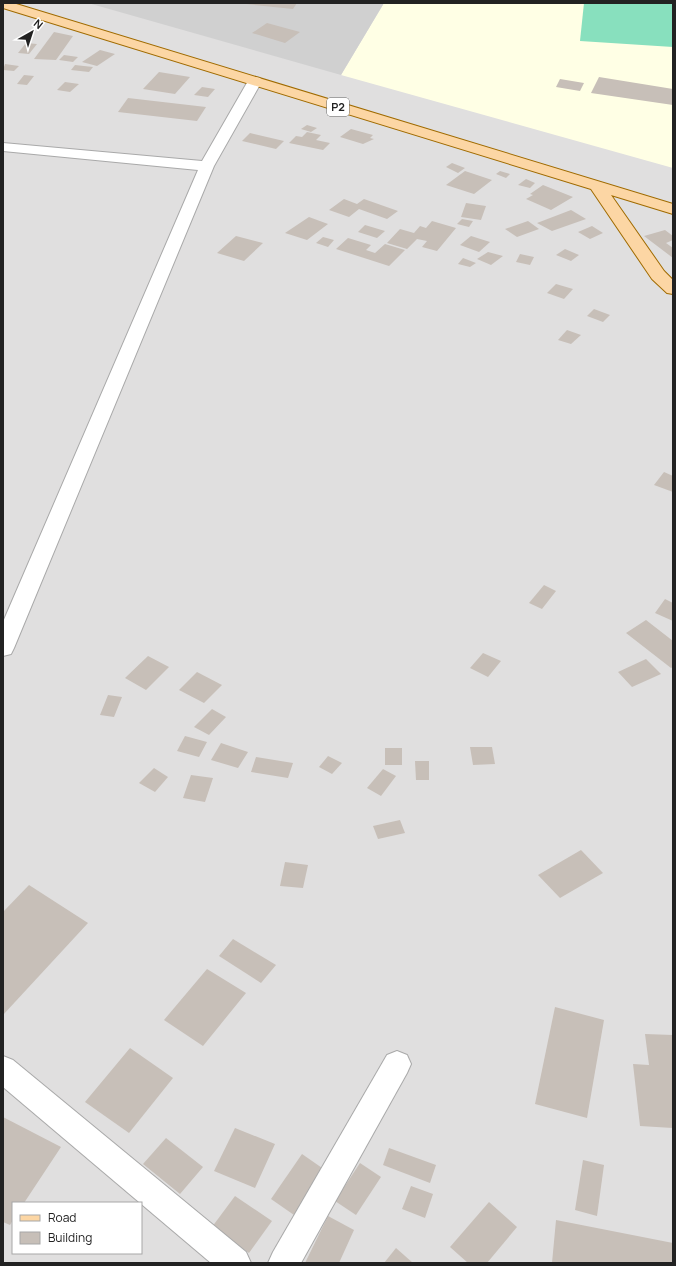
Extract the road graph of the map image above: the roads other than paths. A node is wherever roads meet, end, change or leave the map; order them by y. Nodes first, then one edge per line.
1 (3, 4) edge
2 (255, 81) junction
3 (3, 147) edge
4 (207, 166) junction
5 (597, 186) junction
6 (673, 208) edge
7 (673, 289) edge
8 (3, 648) edge
9 (397, 1064) dead end
10 (3, 1069) edge
11 (235, 1263) edge
12 (284, 1263) edge

1 - 2 main road, P2
2 - 4 street
2 - 5 main road, P2
3 - 4 street
4 - 8 street
5 - 6 main road, P2
5 - 7 main road
9 - 12 street
10 - 11 street

